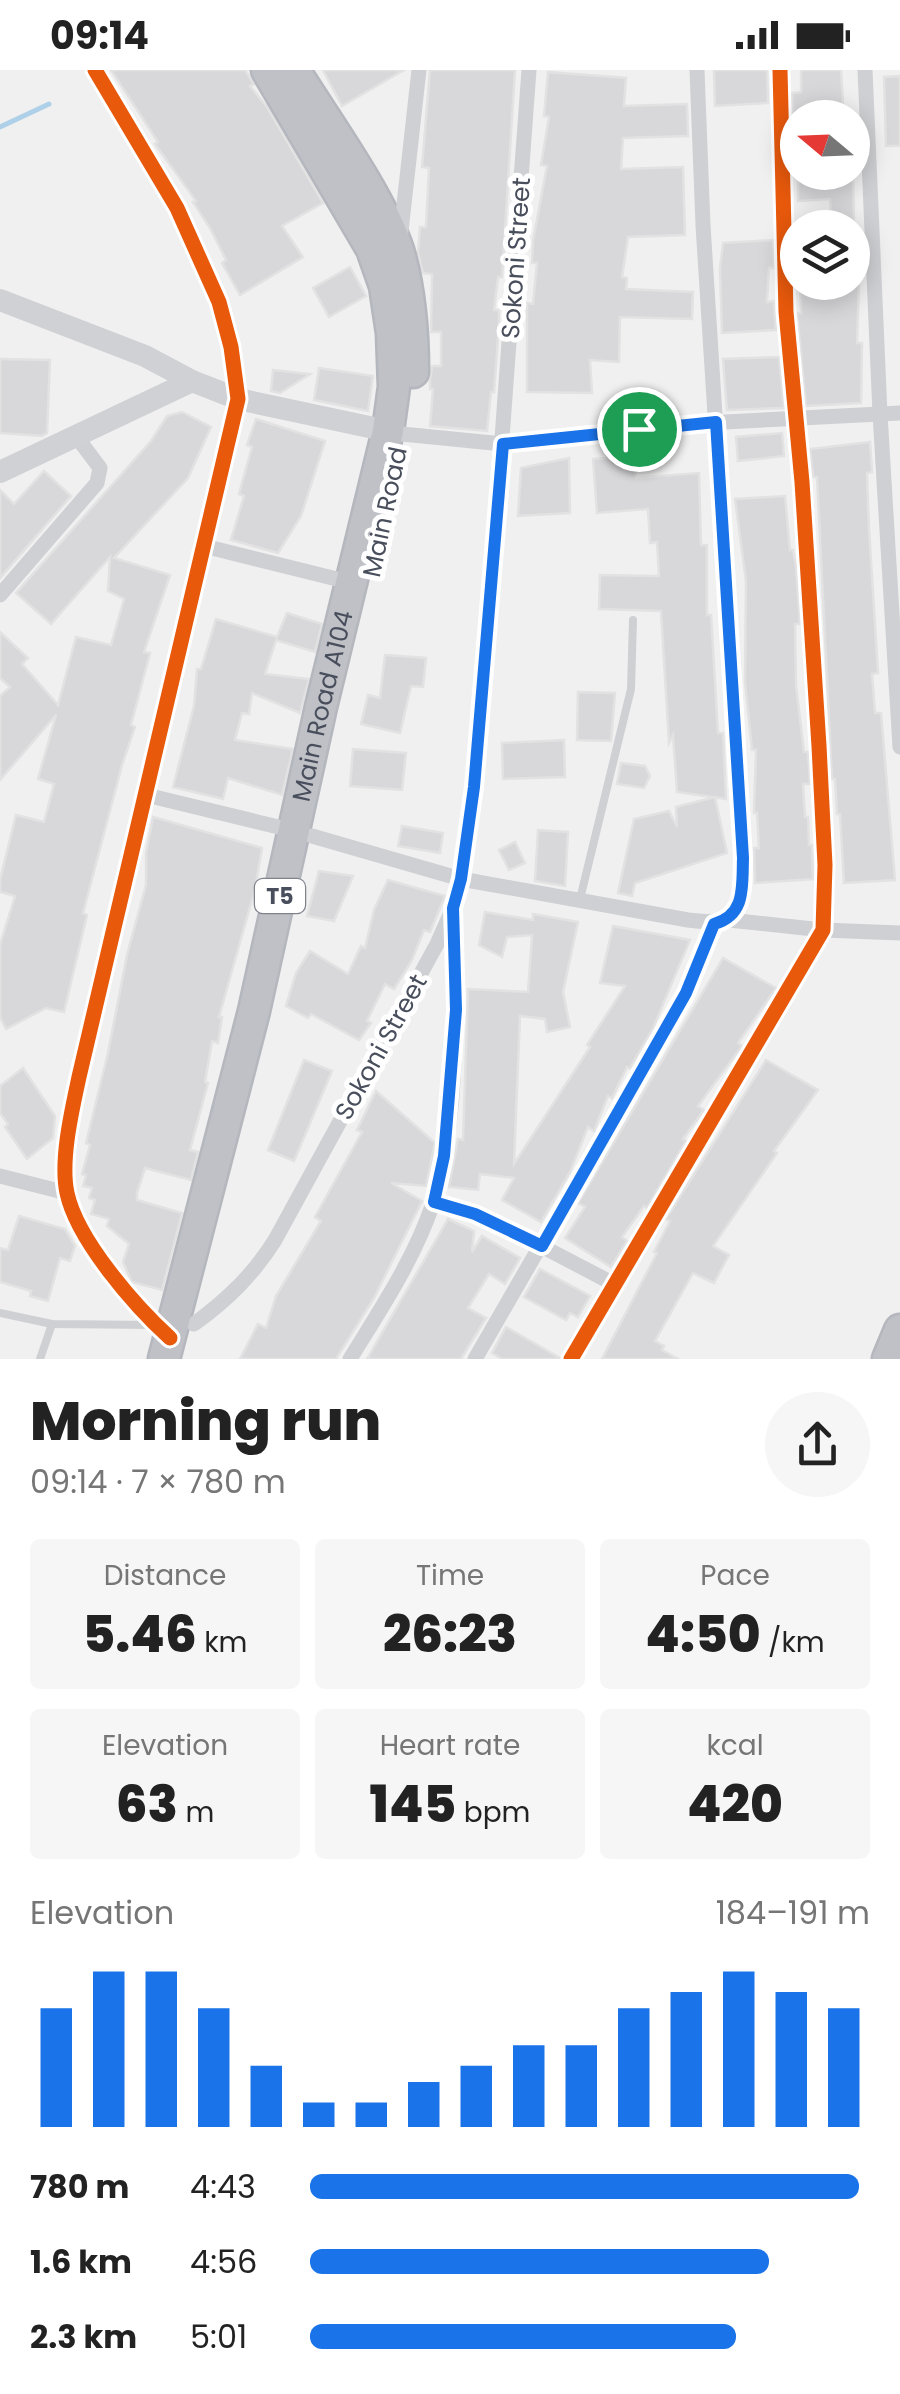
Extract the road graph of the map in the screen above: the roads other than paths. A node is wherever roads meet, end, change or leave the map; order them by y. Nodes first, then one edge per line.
1 (94, 70) edge
2 (268, 70) edge
3 (294, 70) edge
4 (419, 70) edge
5 (529, 70) edge
6 (697, 70) edge
7 (780, 70) edge
8 (865, 70) edge
9 (387, 255) junction
10 (0, 300) edge
11 (192, 381) junction
12 (238, 399) junction
13 (900, 413) edge
14 (880, 414) junction
15 (796, 419) junction
16 (716, 422) junction
17 (395, 432) junction
18 (76, 436) junction
19 (503, 444) junction
20 (0, 472) edge
21 (204, 546) junction
22 (353, 583) junction
23 (0, 595) edge
24 (633, 620) dead end
25 (900, 747) edge
26 (146, 795) junction
27 (304, 834) junction
28 (461, 879) junction
29 (580, 901) junction
30 (453, 908) junction
31 (721, 922) junction
32 (823, 930) junction
33 (900, 933) edge
34 (0, 1176) edge
35 (67, 1193) junction
36 (434, 1202) junction
37 (542, 1246) junction
38 (614, 1284) junction
39 (0, 1313) edge
40 (52, 1324) junction
41 (900, 1330) edge
42 (174, 1341) edge
43 (40, 1359) edge
44 (350, 1359) edge
45 (475, 1359) edge
46 (571, 1359) edge
47 (888, 1359) edge

1 - 12 street
2 - 9 highway, Main Road A104 / T5
3 - 9 highway, T5
4 - 9 street
5 - 19 street, Sokoni Street
6 - 16 street
7 - 15 street
8 - 14 street
9 - 17 highway, Main Road A104 / T5
10 - 11 street
11 - 12 street
11 - 18 street
12 - 17 street
12 - 21 street
13 - 14 street
14 - 15 street
14 - 25 street
15 - 16 street
15 - 32 street
16 - 19 street
16 - 31 street
17 - 19 street
17 - 22 highway, Main Road A104 / T5
17 - 27 highway, Main Road / T5
18 - 20 street
18 - 23 street
19 - 28 street, Sokoni Street
21 - 22 street
21 - 26 street
22 - 27 highway, Main Road A104 / T5
24 - 29 lane
26 - 27 street
26 - 35 street
27 - 28 street
27 - 42 highway, Main Road A104 / T5
28 - 29 street
28 - 30 street, Sokoni Street
29 - 31 street
30 - 36 street
30 - 42 street, Sokoni Street
31 - 32 street
31 - 37 street
32 - 33 street
32 - 38 street
34 - 35 street
35 - 42 street
36 - 37 street
36 - 44 street
37 - 38 street
37 - 45 street
38 - 46 street
39 - 40 lane
40 - 42 lane
40 - 43 lane
41 - 47 highway

